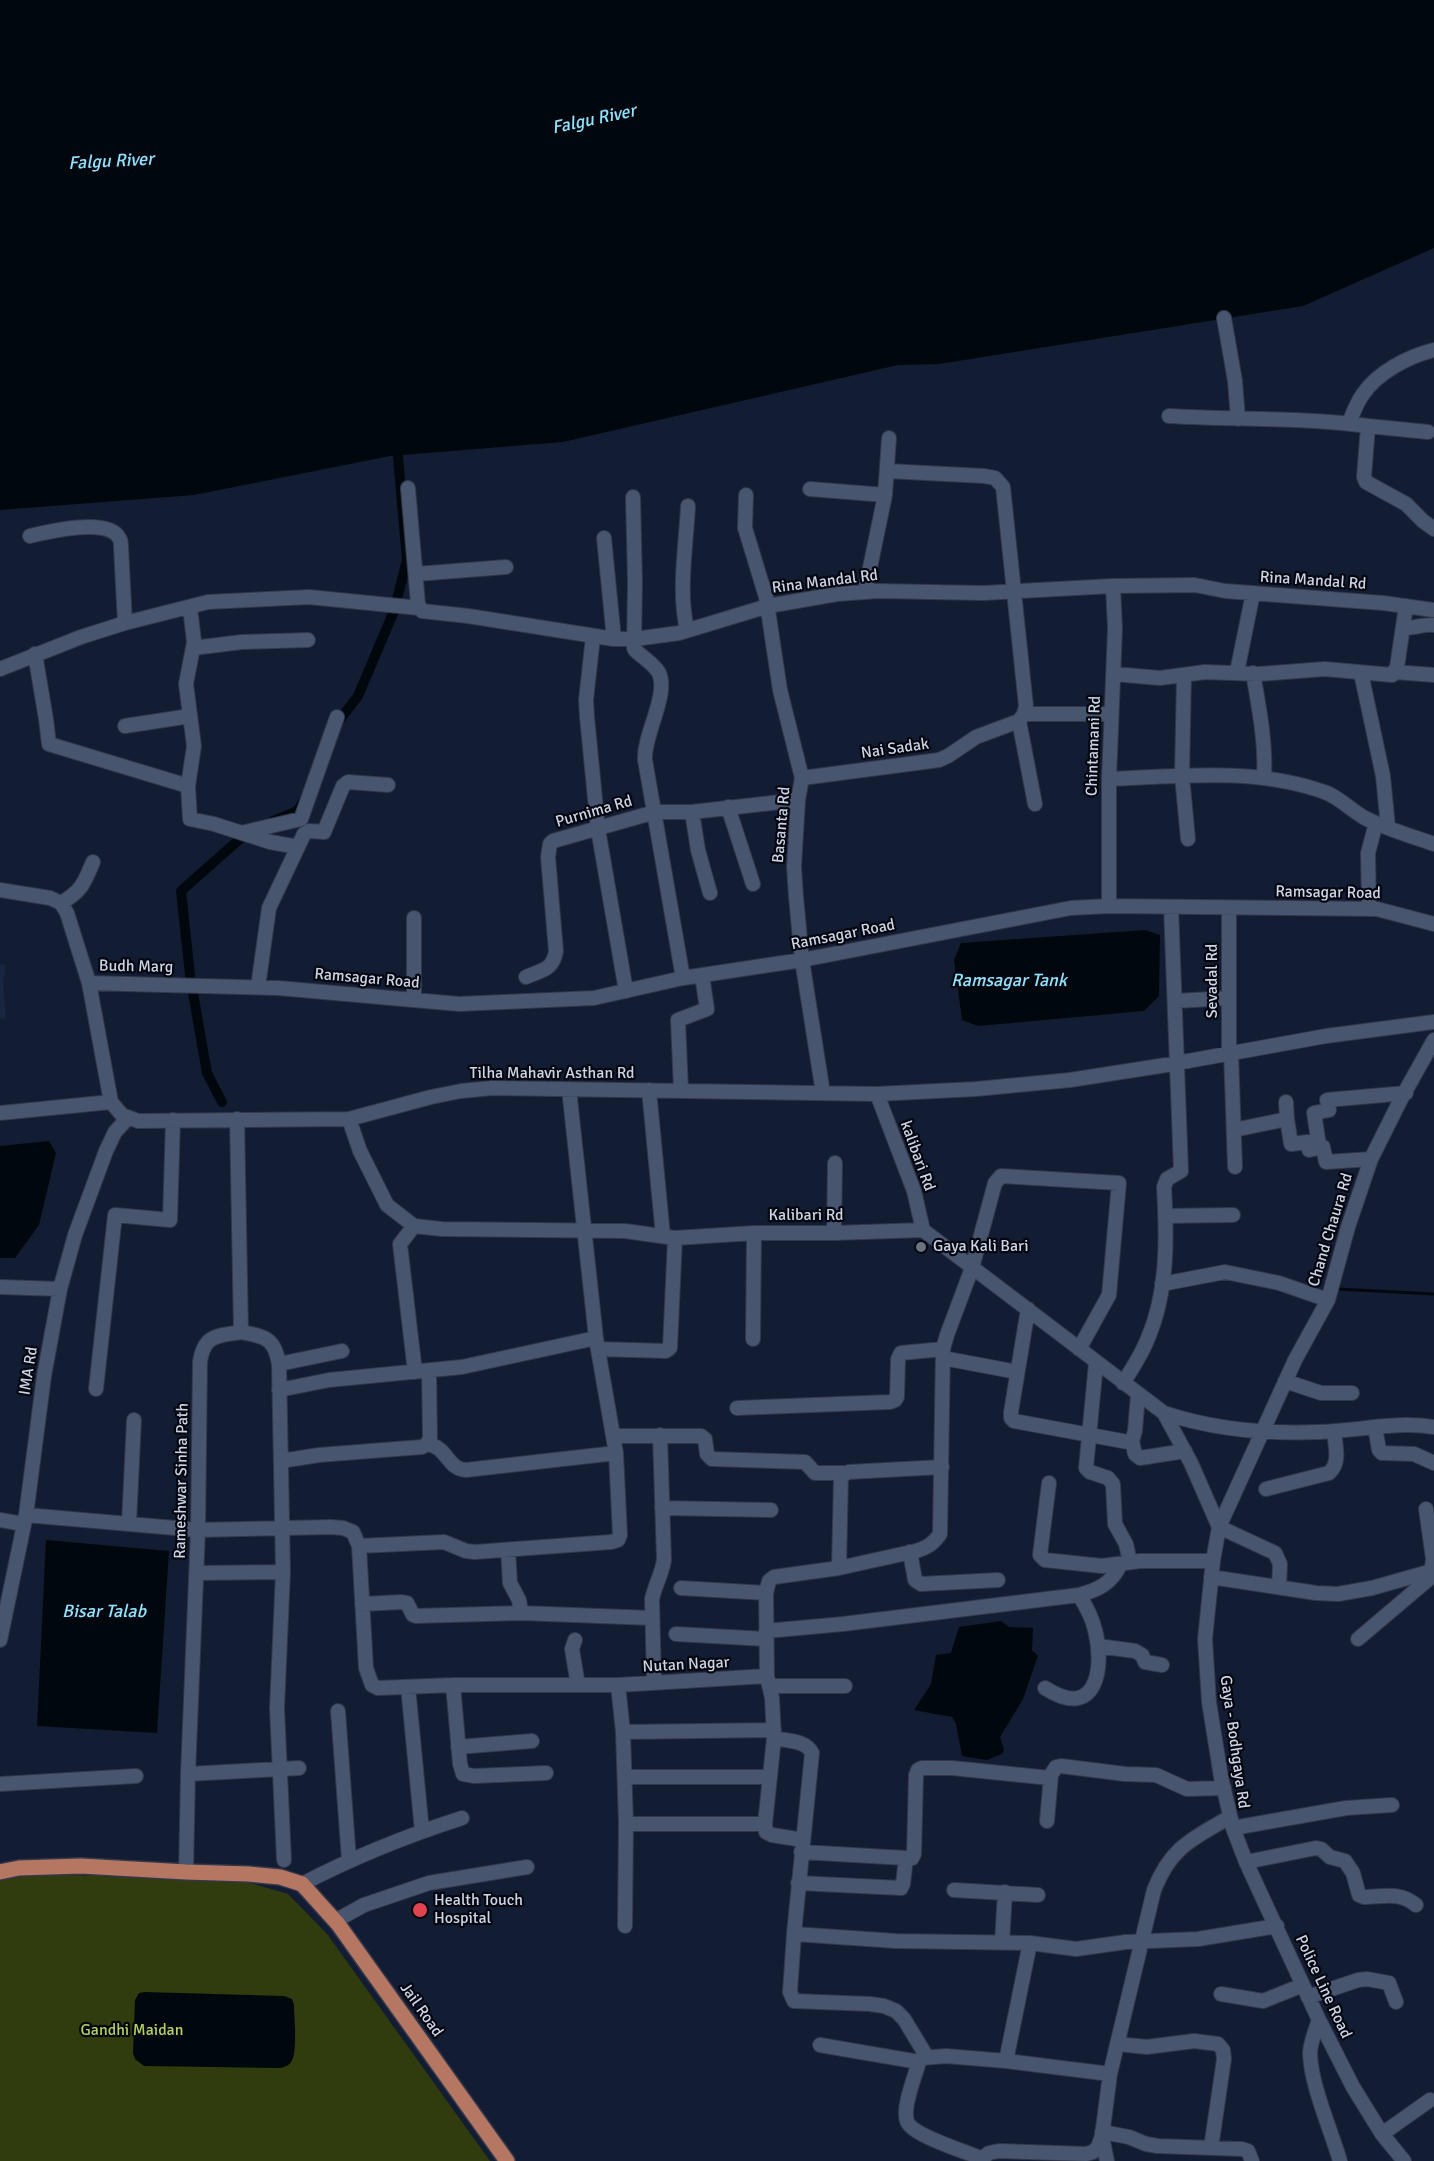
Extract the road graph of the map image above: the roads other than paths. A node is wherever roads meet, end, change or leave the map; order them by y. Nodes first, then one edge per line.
1 (1224, 318) dead end
2 (1434, 350) edge
3 (1169, 416) dead end
4 (1238, 419) junction
5 (1349, 423) junction
6 (1368, 426) junction
7 (1428, 432) dead end
8 (889, 438) dead end
9 (887, 471) junction
10 (408, 488) dead end
11 (810, 489) dead end
12 (746, 495) dead end
13 (885, 495) junction
14 (633, 497) dead end
15 (688, 506) dead end
16 (1434, 529) edge
17 (30, 536) dead end
18 (604, 538) dead end
19 (506, 567) dead end
20 (416, 574) junction
21 (1113, 586) junction
22 (1015, 590) junction
23 (864, 592) junction
24 (1253, 593) junction
25 (768, 606) junction
26 (1406, 606) junction
27 (190, 607) junction
28 (419, 608) junction
29 (1434, 610) edge
30 (125, 623) junction
31 (1434, 625) edge
32 (1404, 628) junction
33 (687, 630) junction
34 (593, 637) junction
35 (614, 639) junction
36 (635, 639) junction
37 (309, 640) dead end
38 (193, 648) junction
39 (35, 654) junction
40 (0, 669) edge
41 (1237, 672) junction
42 (1361, 672) junction
43 (1395, 672) junction
44 (1253, 673) junction
45 (1114, 674) junction
46 (1184, 675) junction
47 (1434, 675) edge
48 (1111, 714) junction
49 (190, 716) junction
50 (337, 717) dead end
51 (1022, 717) junction
52 (125, 726) dead end
53 (1182, 776) junction
54 (802, 778) junction
55 (1264, 778) junction
56 (1108, 779) junction
57 (388, 785) dead end
58 (188, 786) junction
59 (798, 800) junction
60 (1035, 804) dead end
61 (728, 807) junction
62 (655, 812) junction
63 (692, 813) junction
64 (1382, 825) junction
65 (598, 829) junction
66 (243, 833) junction
67 (1188, 839) dead end
68 (1434, 844) edge
69 (298, 847) junction
70 (93, 862) dead end
71 (753, 884) dead end
72 (0, 890) edge
73 (710, 893) dead end
74 (61, 903) junction
75 (1109, 906) junction
76 (1171, 907) junction
77 (1229, 908) junction
78 (1369, 908) junction
79 (414, 918) dead end
80 (1434, 924) edge
81 (802, 960) junction
82 (702, 975) junction
83 (526, 977) dead end
84 (683, 978) junction
85 (89, 983) junction
86 (258, 987) junction
87 (626, 991) junction
88 (1229, 998) junction
89 (414, 1000) junction
90 (1175, 1001) junction
91 (1434, 1022) edge
92 (1434, 1040) edge
93 (1230, 1053) junction
94 (1178, 1063) junction
95 (569, 1089) junction
96 (649, 1090) junction
97 (681, 1090) junction
98 (823, 1093) junction
99 (1406, 1093) junction
100 (877, 1094) junction
101 (111, 1102) junction
102 (1286, 1102) dead end
103 (0, 1113) edge
104 (128, 1118) junction
105 (237, 1119) junction
106 (350, 1119) junction
107 (1287, 1119) junction
108 (173, 1120) junction
109 (1234, 1130) junction
110 (1323, 1147) junction
111 (1371, 1159) junction
112 (835, 1163) dead end
113 (1235, 1167) dead end
114 (1233, 1215) dead end
115 (1166, 1216) junction
116 (414, 1226) junction
117 (923, 1230) junction
118 (584, 1231) junction
119 (754, 1233) junction
120 (834, 1233) junction
121 (669, 1237) junction
122 (972, 1268) junction
123 (1162, 1284) junction
124 (0, 1287) edge
125 (60, 1289) junction
126 (1328, 1300) junction
127 (1028, 1310) junction
128 (241, 1332) junction
129 (753, 1339) dead end
130 (597, 1343) junction
131 (1079, 1349) junction
132 (342, 1351) dead end
133 (943, 1354) junction
134 (1096, 1363) junction
135 (279, 1364) junction
136 (422, 1372) junction
137 (1017, 1372) junction
138 (1285, 1381) junction
139 (1123, 1383) junction
140 (96, 1389) dead end
141 (279, 1390) junction
142 (1352, 1393) dead end
143 (1138, 1394) junction
144 (737, 1408) dead end
145 (1164, 1413) junction
146 (134, 1420) dead end
147 (1375, 1427) junction
148 (1434, 1427) edge
149 (1263, 1430) junction
150 (1334, 1431) junction
151 (660, 1435) junction
152 (613, 1436) junction
153 (1089, 1436) junction
154 (1132, 1441) junction
155 (427, 1444) junction
156 (1185, 1451) junction
157 (616, 1454) junction
158 (281, 1461) junction
159 (1434, 1463) edge
160 (942, 1467) junction
161 (844, 1473) junction
162 (1049, 1483) dead end
163 (1266, 1489) dead end
164 (662, 1508) junction
165 (1426, 1509) dead end
166 (771, 1510) dead end
167 (0, 1520) edge
168 (25, 1520) junction
169 (129, 1523) junction
170 (1220, 1527) junction
171 (282, 1528) junction
172 (198, 1530) junction
173 (1433, 1545) edge
174 (359, 1546) junction
175 (508, 1550) junction
176 (910, 1552) junction
177 (1213, 1561) junction
178 (1125, 1564) junction
179 (839, 1568) junction
180 (1432, 1571) junction
181 (282, 1572) junction
182 (197, 1573) junction
183 (1212, 1577) junction
184 (998, 1580) dead end
185 (1279, 1586) junction
186 (681, 1588) dead end
187 (766, 1593) junction
188 (1079, 1595) junction
189 (362, 1605) junction
190 (520, 1613) junction
191 (652, 1618) junction
192 (676, 1634) dead end
193 (766, 1635) junction
194 (1358, 1639) dead end
195 (0, 1640) edge
196 (575, 1640) dead end
197 (1098, 1646) junction
198 (1162, 1665) dead end
199 (768, 1681) junction
200 (654, 1682) junction
201 (453, 1685) junction
202 (578, 1685) junction
203 (618, 1685) junction
204 (846, 1686) dead end
205 (408, 1687) junction
206 (1044, 1688) dead end
207 (338, 1711) dead end
208 (623, 1732) junction
209 (774, 1734) junction
210 (532, 1741) dead end
211 (458, 1747) junction
212 (299, 1768) dead end
213 (280, 1769) junction
214 (546, 1773) dead end
215 (188, 1774) junction
216 (136, 1776) dead end
217 (625, 1777) junction
218 (770, 1777) junction
219 (1050, 1778) junction
220 (0, 1784) edge
221 (1224, 1788) junction
222 (1392, 1805) dead end
223 (462, 1818) dead end
224 (1047, 1821) dead end
225 (1232, 1822) junction
226 (626, 1824) junction
227 (765, 1824) junction
228 (422, 1831) junction
229 (802, 1846) junction
230 (906, 1858) junction
231 (284, 1860) dead end
232 (349, 1860) junction
233 (1246, 1862) junction
234 (527, 1867) dead end
235 (0, 1872) edge
236 (186, 1872) junction
237 (798, 1883) junction
238 (302, 1884) junction
239 (954, 1890) dead end
240 (1005, 1893) junction
241 (1038, 1894) dead end
242 (1416, 1905) dead end
243 (335, 1921) junction
244 (625, 1926) dead end
245 (1277, 1926) junction
246 (794, 1934) junction
247 (1142, 1941) junction
248 (1002, 1943) junction
249 (1030, 1943) junction
250 (1306, 1991) junction
251 (1221, 1994) dead end
252 (1396, 2002) dead end
253 (1319, 2020) junction
254 (1117, 2044) junction
255 (820, 2045) dead end
256 (923, 2059) junction
257 (1006, 2061) junction
258 (1110, 2074) junction
259 (1430, 2100) dead end
260 (1102, 2134) junction
261 (1382, 2134) junction
262 (1211, 2148) junction
263 (980, 2160) edge
264 (507, 2161) edge
265 (1107, 2161) edge
266 (1252, 2161) edge
267 (1340, 2161) edge
268 (1404, 2161) edge

1 - 4 street
2 - 5 street
3 - 4 street
4 - 5 street
5 - 6 street
6 - 7 street
6 - 16 street
8 - 9 street
9 - 13 street
9 - 22 street
10 - 20 street
11 - 13 street
12 - 25 street, Basanta Rd
13 - 23 street
14 - 36 street
15 - 33 street
17 - 30 street
18 - 35 street
19 - 20 street
20 - 28 street
21 - 22 street, Rina Mandal Rd
21 - 24 street, Rina Mandal Rd
21 - 45 street, Chintamani Rd
22 - 23 street, Rina Mandal Rd
22 - 51 street
23 - 25 street, Rina Mandal Rd
24 - 26 street, Rina Mandal Rd
24 - 41 street
25 - 33 street, Rina Mandal Rd
25 - 54 street, Basanta Rd
26 - 29 street, Rina Mandal Rd
26 - 32 street
27 - 28 street, Rina Mandal Rd
27 - 30 street, Rina Mandal Rd
27 - 38 street
28 - 34 street, Rina Mandal Rd
30 - 39 street, Rina Mandal Rd
31 - 32 street
32 - 43 street
33 - 36 street, Rina Mandal Rd
34 - 35 street, Rina Mandal Rd
34 - 65 street
35 - 36 street, Rina Mandal Rd
36 - 62 street
37 - 38 street
38 - 49 street
39 - 40 street, Rina Mandal Rd
39 - 58 street
41 - 44 street
41 - 46 street
42 - 43 street
42 - 44 street
42 - 64 street
43 - 47 street
44 - 55 street
45 - 46 street
45 - 48 street, Chintamani Rd
46 - 53 street
48 - 51 street, Nai Sadak
48 - 56 street, Chintamani Rd
49 - 52 street
49 - 58 street
50 - 66 street
51 - 54 street, Nai Sadak
51 - 60 street
53 - 55 street
53 - 56 street
53 - 67 street
54 - 59 street, Basanta Rd
55 - 64 street
56 - 75 street, Chintamani Rd
57 - 69 street
58 - 66 street
59 - 61 street, Purnima Rd
59 - 81 street, Basanta Rd
61 - 63 street, Purnima Rd
61 - 71 street
62 - 63 street, Purnima Rd
62 - 65 street, Purnima Rd
62 - 84 street
63 - 73 street
64 - 68 street
64 - 78 street
65 - 83 street, Purnima Rd
65 - 87 street
66 - 69 street
69 - 86 street
70 - 74 street
72 - 74 street
74 - 85 street, Budh Marg
75 - 76 street, Ramsagar Road
75 - 81 street, Ramsagar Road
76 - 77 street, Ramsagar Road
76 - 90 street
77 - 78 street, Ramsagar Road
77 - 88 street, Sevadal Rd
78 - 80 street, Ramsagar Road
79 - 89 street
81 - 82 street, Ramsagar Road
81 - 98 street, Basanta Rd
82 - 84 street, Ramsagar Road
82 - 97 street
84 - 87 street, Ramsagar Road
85 - 86 street, Budh Marg
85 - 101 street
86 - 89 street, Ramsagar Road
87 - 89 street, Ramsagar Road
88 - 90 street
88 - 93 street, Sevadal Rd
90 - 94 street
91 - 93 street, Tilha Mahavir Asthan Rd
92 - 99 street, Chand Chaura Rd
93 - 94 street, Tilha Mahavir Asthan Rd
93 - 109 street, Sevadal Rd
94 - 100 street, Tilha Mahavir Asthan Rd
94 - 115 street
95 - 96 street, Tilha Mahavir Asthan Rd
95 - 106 street, Tilha Mahavir Asthan Rd
95 - 118 street
96 - 97 street, Tilha Mahavir Asthan Rd
96 - 121 street
97 - 98 street, Tilha Mahavir Asthan Rd
98 - 100 street, Tilha Mahavir Asthan Rd
99 - 110 street
99 - 111 street, Chand Chaura Rd
100 - 117 street, kalibari Rd
101 - 103 street
101 - 104 street
102 - 107 street
104 - 108 street, Tilha Mahavir Asthan Rd
104 - 125 street, IMA Rd
105 - 106 street, Tilha Mahavir Asthan Rd
105 - 108 street, Tilha Mahavir Asthan Rd
105 - 128 street
106 - 116 street
107 - 109 street
107 - 110 street
108 - 140 street
109 - 113 street, Sevadal Rd
110 - 111 street
111 - 126 street, Chand Chaura Rd
112 - 120 street
114 - 115 street
115 - 123 street
116 - 118 street, Kalibari Rd
116 - 136 street
117 - 120 street, Kalibari Rd
117 - 122 street
118 - 121 street, Kalibari Rd
118 - 130 street
119 - 120 street, Kalibari Rd
119 - 121 street, Kalibari Rd
119 - 129 street
121 - 130 street
122 - 127 street
122 - 131 street
122 - 133 street
123 - 126 street
123 - 139 street
124 - 125 street
125 - 168 street, IMA Rd
126 - 138 street, Chand Chaura Rd
127 - 131 street
127 - 137 street
128 - 135 street
128 - 172 street, Rameshwar Sinha Path
130 - 136 street
130 - 152 street
131 - 134 street
132 - 135 street
133 - 137 street
133 - 144 street
133 - 160 street
134 - 139 street
134 - 153 street
135 - 141 street
136 - 141 street
136 - 155 street
137 - 153 street
138 - 142 street
138 - 149 street, Chand Chaura Rd
139 - 143 street
141 - 158 street
143 - 145 street
143 - 154 street
145 - 149 street
145 - 156 street
146 - 169 street
147 - 148 street
147 - 150 street
147 - 159 street
149 - 150 street
149 - 170 street, Gaya - Bodhgaya Rd
150 - 163 street
151 - 152 street
151 - 161 street
151 - 164 street
152 - 157 street
153 - 154 street
153 - 178 street
154 - 156 street
155 - 157 street
155 - 158 street
156 - 170 street
157 - 175 street
158 - 171 street
160 - 161 street
160 - 176 street
161 - 179 street
162 - 178 street
164 - 166 street
164 - 191 street
165 - 173 street
167 - 168 street
168 - 169 street
168 - 195 street, IMA Rd
169 - 172 street
170 - 177 street, Gaya - Bodhgaya Rd
170 - 185 street
171 - 172 street
171 - 174 street
171 - 181 street
172 - 182 street, Rameshwar Sinha Path
173 - 180 street
174 - 175 street
174 - 189 street, Nutan Nagar
175 - 190 street
176 - 179 street
176 - 184 street
177 - 178 street
177 - 183 street, Gaya - Bodhgaya Rd
178 - 188 street
179 - 187 street
180 - 185 street
180 - 194 street
181 - 182 street
181 - 213 street
182 - 215 street, Rameshwar Sinha Path
183 - 185 street
183 - 221 street, Gaya - Bodhgaya Rd
186 - 187 street
187 - 193 street
188 - 193 street
188 - 197 street
189 - 190 street
189 - 205 street, Nutan Nagar
190 - 191 street
191 - 200 street
192 - 193 street
193 - 199 street
196 - 202 street
197 - 198 street
197 - 206 street
199 - 200 street, Nutan Nagar
199 - 204 street, Nutan Nagar
199 - 209 street
200 - 203 street, Nutan Nagar
201 - 202 street, Nutan Nagar
201 - 205 street, Nutan Nagar
201 - 211 street
202 - 203 street, Nutan Nagar
203 - 208 street
205 - 228 street
207 - 232 street
208 - 209 street
208 - 217 street
209 - 218 street
209 - 229 street
210 - 211 street
211 - 214 street
212 - 213 street
213 - 215 street
213 - 231 street
215 - 236 street, Rameshwar Sinha Path
216 - 220 street
217 - 218 street
217 - 226 street
218 - 227 street
219 - 221 street
219 - 224 street
219 - 230 street
221 - 225 street, Gaya - Bodhgaya Rd
222 - 225 street
223 - 228 street
225 - 233 street, Police Line Road
225 - 247 street, Gaya - Bodhgaya Rd
226 - 227 street
226 - 244 street
227 - 229 street
228 - 232 street
229 - 230 street
229 - 237 street
230 - 237 street
232 - 238 street
233 - 242 street
233 - 245 street, Police Line Road
234 - 243 street
235 - 236 main road
236 - 238 main road
237 - 246 street
238 - 243 main road, Jail Road
239 - 240 street
240 - 241 street
240 - 248 street
243 - 264 main road, Jail Road
245 - 247 street
245 - 250 street, Police Line Road
246 - 248 street
246 - 256 street
247 - 249 street
247 - 254 street, Gaya - Bodhgaya Rd
248 - 249 street
249 - 257 street
250 - 251 street
250 - 252 street
250 - 253 street, Police Line Road
253 - 261 street, Police Line Road
253 - 267 street
254 - 258 street, Gaya - Bodhgaya Rd
254 - 262 street
255 - 256 street
256 - 257 street
256 - 263 street
257 - 258 street
258 - 260 street, Gaya - Bodhgaya Rd
259 - 261 street
260 - 262 street
260 - 263 street
260 - 265 street, Gaya - Bodhgaya Rd
261 - 268 street, Police Line Road
262 - 266 street

